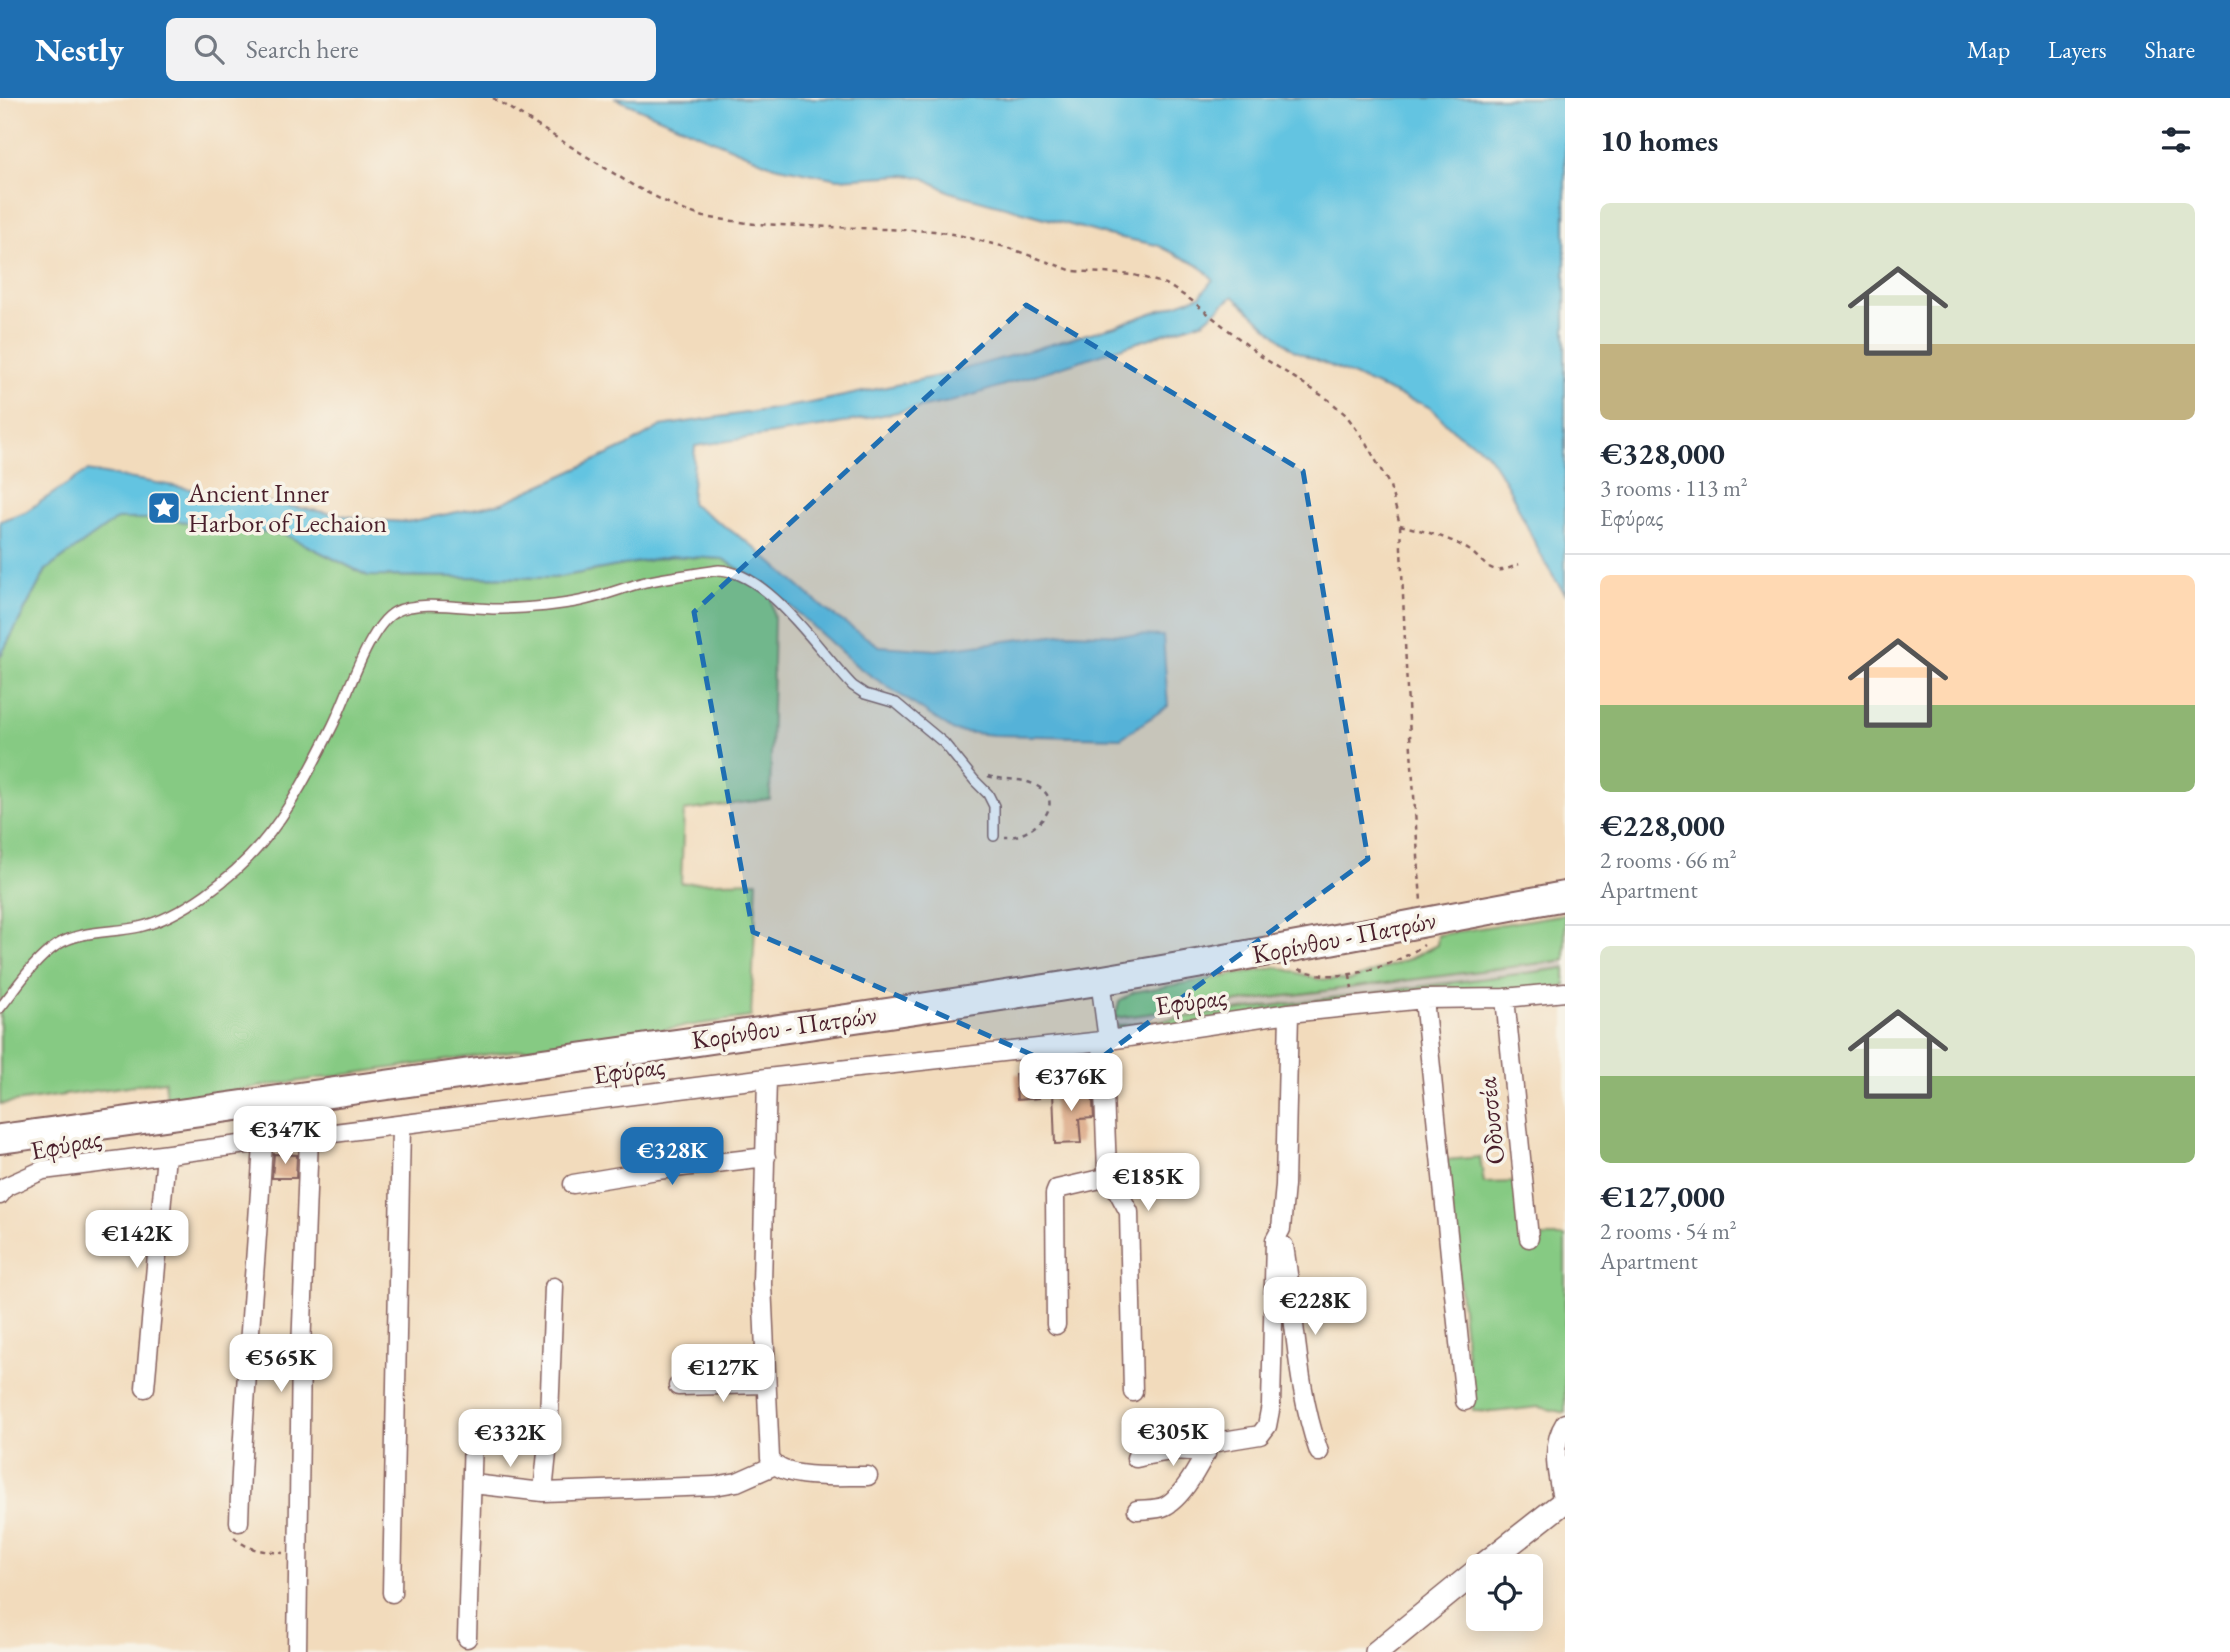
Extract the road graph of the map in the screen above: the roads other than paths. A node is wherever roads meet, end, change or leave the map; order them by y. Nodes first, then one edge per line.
1 (994, 836) road end
2 (1565, 897) edge
3 (1100, 980) junction
4 (1565, 992) edge
5 (1505, 998) junction
6 (1423, 999) junction
7 (0, 1008) edge
8 (1289, 1013) junction
9 (1105, 1040) junction
10 (767, 1078) junction
11 (401, 1126) junction
12 (309, 1137) junction
13 (0, 1139) edge
14 (263, 1143) junction
15 (166, 1155) junction
16 (766, 1157) junction
17 (1109, 1177) junction
18 (573, 1184) dead end
19 (0, 1195) edge
20 (1281, 1230) junction
21 (1530, 1238) dead end
22 (554, 1287) dead end
23 (1056, 1325) dead end
24 (766, 1384) junction
25 (678, 1386) dead end
26 (145, 1388) dead end
27 (1133, 1392) dead end
28 (1465, 1401) dead end
29 (1565, 1423) edge
30 (473, 1436) dead end
31 (1210, 1443) junction
32 (1319, 1452) dead end
33 (1136, 1458) dead end
34 (773, 1465) junction
35 (868, 1476) dead end
36 (472, 1484) junction
37 (543, 1492) junction
38 (1564, 1501) edge
39 (1137, 1510) dead end
40 (239, 1522) road end
41 (1498, 1554) edge
42 (1466, 1579) edge
43 (392, 1593) dead end
44 (467, 1638) dead end
45 (297, 1652) edge
46 (1377, 1652) edge

1 - 7 lane
2 - 3 main road, Κορίνθου - Πατρών
3 - 9 street
3 - 13 main road, Κορίνθου - Πατρών
4 - 5 street, Εφύρας
5 - 6 street, Εφύρας
5 - 21 street, Οδυσσέα
6 - 8 street, Εφύρας
6 - 28 street
8 - 9 street, Εφύρας
8 - 20 street
9 - 10 street, Εφύρας
9 - 17 street
10 - 11 street, Εφύρας
10 - 16 street
11 - 12 street, Εφύρας
11 - 43 street
12 - 14 street, Εφύρας
12 - 45 street
14 - 15 street, Εφύρας
14 - 40 street
15 - 19 street, Εφύρας
15 - 26 street
16 - 18 street
16 - 24 street
17 - 23 street
17 - 27 street
20 - 31 street
20 - 32 street
22 - 37 street
24 - 25 street
24 - 34 street
29 - 38 street
30 - 36 street
31 - 33 street
31 - 39 street
34 - 35 street
34 - 37 street
36 - 37 street
36 - 44 street
38 - 41 street
42 - 46 street

